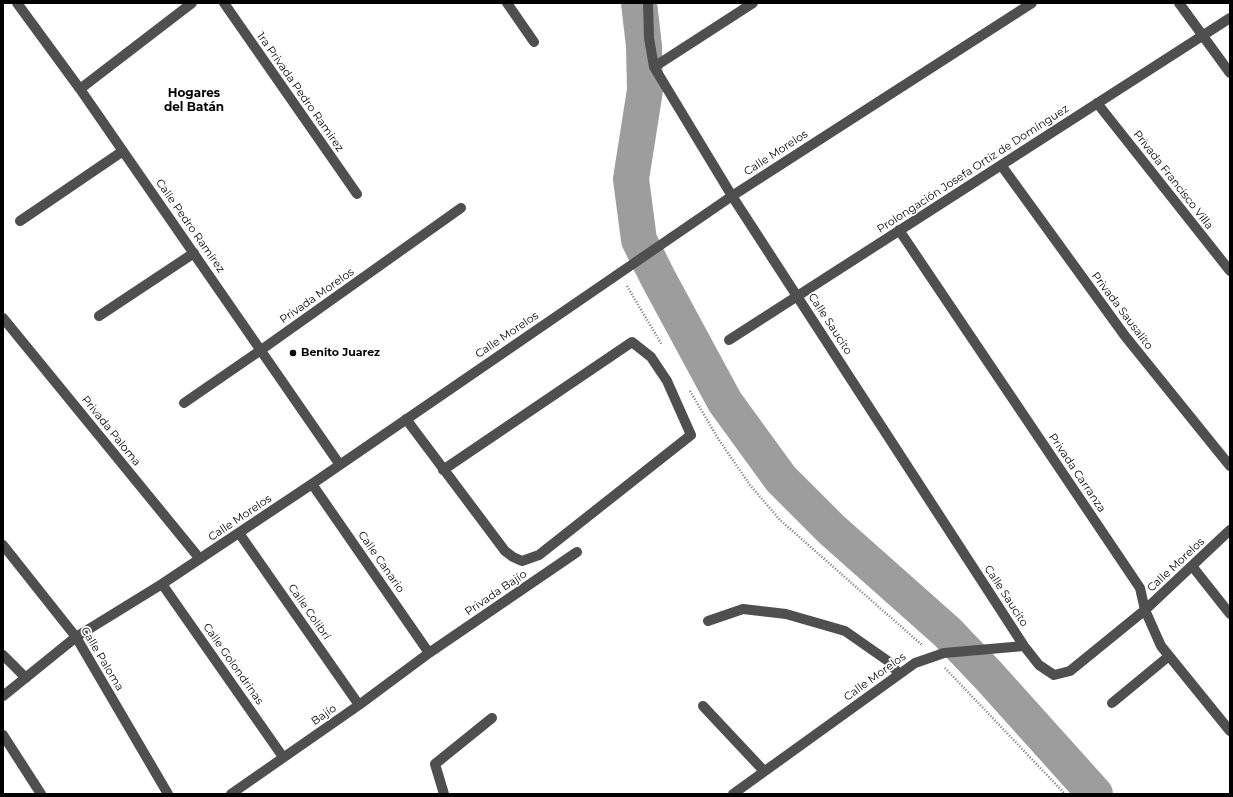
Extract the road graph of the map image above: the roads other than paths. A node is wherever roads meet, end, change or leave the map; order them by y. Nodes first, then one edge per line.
1 (17, 3) edge
2 (192, 3) edge
3 (224, 3) edge
4 (507, 3) edge
5 (648, 3) edge
6 (753, 3) edge
7 (1032, 3) edge
8 (1179, 3) edge
9 (1230, 18) edge
10 (1203, 36) junction
11 (534, 42) dead end
12 (654, 66) junction
13 (1230, 73) edge
14 (80, 89) junction
15 (1097, 104) junction
16 (123, 151) junction
17 (1001, 165) junction
18 (357, 194) dead end
19 (732, 196) junction
20 (462, 208) dead end
21 (20, 221) dead end
22 (899, 230) junction
23 (194, 253) junction
24 (1230, 271) edge
25 (797, 296) junction
26 (99, 316) dead end
27 (3, 318) edge
28 (728, 340) dead end
29 (261, 350) junction
30 (184, 403) dead end
31 (406, 419) junction
32 (340, 465) junction
33 (1230, 466) edge
34 (443, 470) junction
35 (312, 484) junction
36 (1230, 530) edge
37 (239, 533) junction
38 (3, 545) edge
39 (577, 552) dead end
40 (200, 558) junction
41 (1192, 566) junction
42 (162, 584) junction
43 (1145, 610) junction
44 (1230, 614) edge
45 (708, 621) dead end
46 (76, 637) junction
47 (1024, 646) junction
48 (429, 653) junction
49 (3, 655) edge
50 (1169, 656) junction
51 (899, 674) junction
52 (26, 678) junction
53 (3, 696) edge
54 (1112, 703) dead end
55 (359, 705) junction
56 (703, 706) dead end
57 (492, 718) dead end
58 (1230, 731) edge
59 (3, 735) edge
60 (283, 757) junction
61 (764, 772) junction
62 (41, 794) edge
63 (168, 794) edge
64 (231, 794) edge
65 (444, 794) edge
66 (733, 794) edge

1 - 14 street, Calle Pedro Ramírez
2 - 14 street
3 - 18 street, 1ra Privada Pedro Ramirez
4 - 11 street
5 - 12 street, Calle Saucito
6 - 12 street
7 - 19 street, Calle Morelos
8 - 10 street
9 - 10 street, Prolongación Josefa Ortiz de Domínguez
10 - 13 street
10 - 15 street, Prolongación Josefa Ortiz de Domínguez
12 - 19 street, Calle Saucito
14 - 16 street, Calle Pedro Ramírez
15 - 17 street, Prolongación Josefa Ortiz de Domínguez
15 - 24 street, Privada Francisco Villa
16 - 21 street
16 - 23 street, Calle Pedro Ramírez
17 - 22 street, Prolongación Josefa Ortiz de Domínguez
17 - 33 street, Privada Sausalito
19 - 25 street, Calle Saucito
19 - 31 street, Calle Morelos
20 - 29 street, Privada Morelos
22 - 25 street, Prolongación Josefa Ortiz de Domínguez
22 - 43 street, Privada Carranza
23 - 26 street
23 - 29 street, Calle Pedro Ramírez
25 - 28 street, Prolongación Josefa Ortiz de Domínguez
25 - 47 street, Calle Saucito
27 - 40 street, Privada Paloma
29 - 30 street, Privada Morelos
29 - 32 street, Calle Pedro Ramírez
31 - 32 street, Calle Morelos
31 - 34 street
32 - 35 street, Calle Morelos
34 - 34 street
35 - 37 street, Calle Morelos
35 - 48 street, Calle Canario
36 - 41 street, Calle Morelos
37 - 40 street, Calle Morelos
37 - 55 street, Calle Colibrí
38 - 46 street, Calle Paloma
39 - 48 street, Privada Bajío
40 - 42 street, Calle Morelos
41 - 43 street, Calle Morelos
41 - 44 street
42 - 46 street, Calle Morelos
42 - 60 street, Calle Golondrinas
43 - 47 street, Calle Morelos
43 - 50 street, Privada Carranza
45 - 51 street
46 - 52 street, Calle Morelos
46 - 63 street, Calle Paloma
47 - 51 street, Calle Morelos
48 - 55 street, Bajío
49 - 52 street
50 - 54 street
50 - 58 street, Privada Carranza
51 - 61 street, Calle Morelos
52 - 53 street, Calle Morelos
55 - 60 street, Bajío
56 - 61 street
57 - 65 street
59 - 62 street
60 - 64 street, Bajío
61 - 66 street, Calle Morelos

